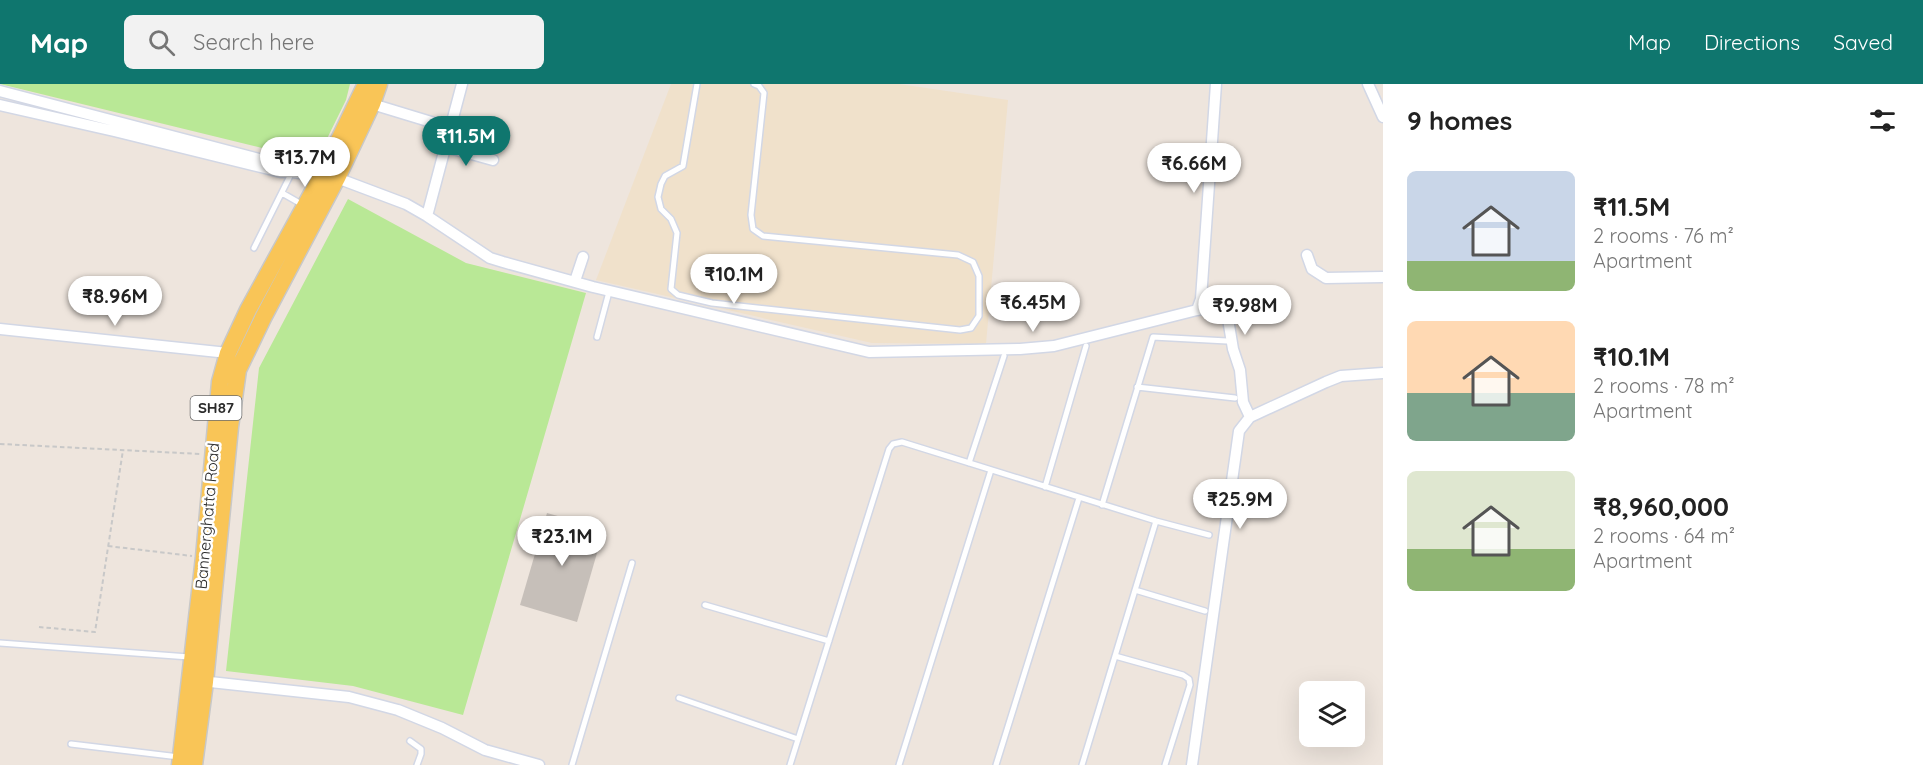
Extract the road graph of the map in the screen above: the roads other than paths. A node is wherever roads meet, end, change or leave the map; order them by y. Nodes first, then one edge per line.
1 (366, 84) edge
2 (379, 84) edge
3 (462, 84) edge
4 (697, 84) edge
5 (754, 84) edge
6 (1216, 84) edge
7 (1368, 84) edge
8 (0, 91) edge
9 (372, 104) junction
10 (0, 105) edge
11 (1383, 117) edge
12 (451, 128) junction
13 (446, 147) junction
14 (493, 159) dead end
15 (292, 172) junction
16 (329, 177) junction
17 (282, 193) junction
18 (305, 206) junction
19 (427, 216) junction
20 (254, 248) dead end
21 (1307, 255) dead end
22 (583, 257) dead end
23 (1383, 277) edge
24 (575, 281) junction
25 (609, 290) junction
26 (1197, 310) junction
27 (0, 329) edge
28 (597, 337) dead end
29 (1227, 341) dead end
30 (1086, 346) dead end
31 (228, 352) junction
32 (1004, 356) dead end
33 (1383, 373) edge
34 (1137, 387) junction
35 (1235, 398) dead end
36 (1250, 417) junction
37 (969, 464) junction
38 (991, 470) junction
39 (1045, 487) junction
40 (1079, 498) junction
41 (1102, 504) junction
42 (1156, 521) junction
43 (1209, 535) dead end
44 (632, 563) dead end
45 (1135, 590) junction
46 (705, 605) dead end
47 (1205, 611) dead end
48 (829, 641) junction
49 (0, 643) edge
50 (1115, 656) junction
51 (194, 657) junction
52 (198, 681) junction
53 (679, 698) dead end
54 (798, 739) junction
55 (410, 741) dead end
56 (71, 744) dead end
57 (185, 762) edge
58 (417, 765) edge
59 (539, 765) edge
60 (572, 765) edge
61 (790, 765) edge
62 (899, 765) edge
63 (996, 765) edge
64 (1082, 765) edge
65 (1165, 765) edge
66 (1192, 765) edge

1 - 16 main road, Bannerghatta Road / SH87
2 - 9 main road, Bannerghatta Road / SH87
3 - 12 street
4 - 5 lane
6 - 26 street
7 - 11 street
8 - 15 street
9 - 12 street
9 - 16 main road, Bannerghatta Road / SH87
10 - 15 street
12 - 13 street
13 - 14 street
13 - 19 street
15 - 16 street
15 - 17 lane
16 - 18 main road, Bannerghatta Road / SH87
16 - 19 street
16 - 52 main road, Bannerghatta Road / SH87
17 - 18 lane
17 - 20 lane
18 - 31 main road, Bannerghatta Road / SH87
19 - 24 street
21 - 23 street
22 - 24 street
24 - 25 street
25 - 26 street
25 - 28 lane
26 - 36 street
27 - 31 street
29 - 34 lane
30 - 39 lane
31 - 51 main road, Bannerghatta Road / SH87
32 - 37 lane
33 - 36 street
34 - 35 lane
34 - 41 lane
36 - 66 street
37 - 38 lane
37 - 48 lane
38 - 39 lane
38 - 62 lane
39 - 40 lane
40 - 41 lane
40 - 63 lane
41 - 42 lane
42 - 43 lane
42 - 45 lane
44 - 60 lane
45 - 47 lane
45 - 50 lane
46 - 48 lane
48 - 54 lane
49 - 51 lane
50 - 64 lane
50 - 65 lane
51 - 52 main road, Bannerghatta Road / SH87
52 - 57 main road, Bannerghatta Road / SH87
52 - 59 street
53 - 54 lane
54 - 61 lane
55 - 58 lane
56 - 57 lane

